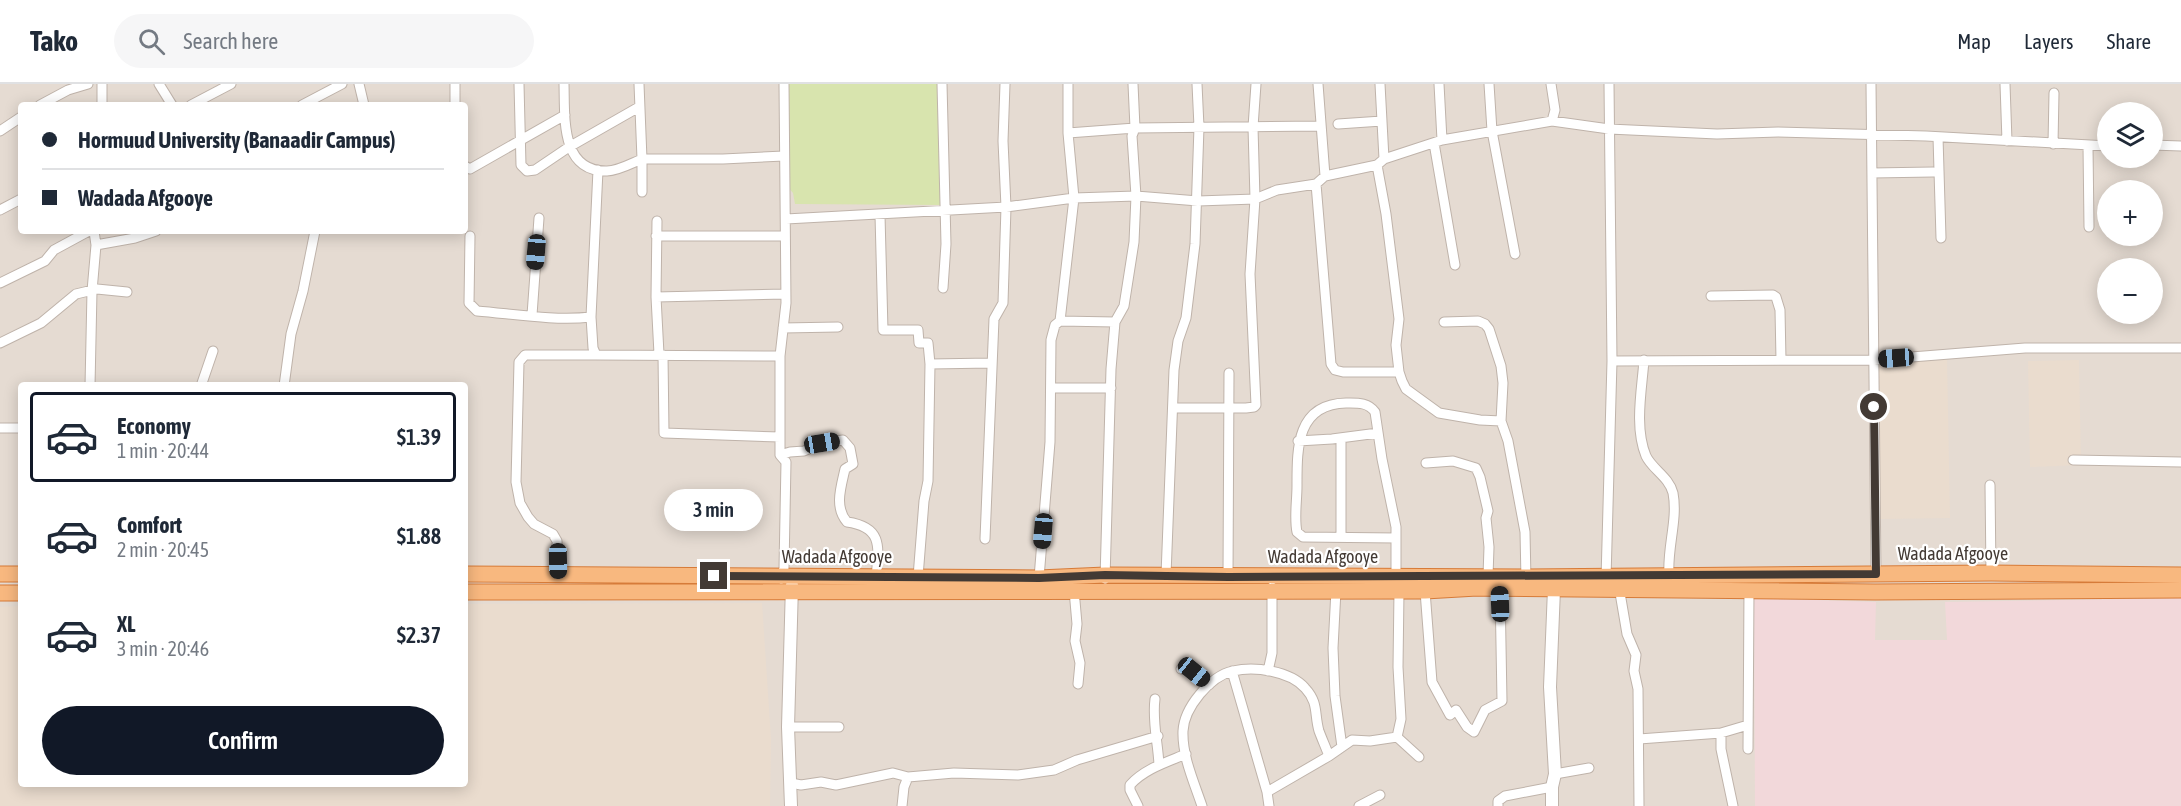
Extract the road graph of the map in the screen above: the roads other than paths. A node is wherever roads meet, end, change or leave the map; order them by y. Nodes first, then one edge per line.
1 (88, 84) edge
2 (102, 84) edge
3 (159, 84) edge
4 (231, 84) edge
5 (342, 84) edge
6 (359, 84) edge
7 (454, 84) edge
8 (519, 84) edge
9 (564, 84) edge
10 (639, 84) edge
11 (783, 84) edge
12 (942, 84) edge
13 (1005, 84) edge
14 (1068, 84) edge
15 (1133, 84) edge
16 (1197, 84) edge
17 (1256, 84) edge
18 (1318, 84) edge
19 (1380, 84) edge
20 (1439, 84) edge
21 (1489, 84) edge
22 (1551, 84) edge
23 (1609, 84) edge
24 (1872, 84) edge
25 (2005, 84) edge
26 (2054, 93) dead end
27 (46, 102) edge
28 (102, 102) edge
29 (170, 102) edge
30 (196, 102) edge
31 (308, 102) edge
32 (363, 102) edge
33 (455, 102) edge
34 (639, 107) junction
35 (565, 115) junction
36 (18, 119) edge
37 (1382, 121) junction
38 (1552, 122) junction
39 (1338, 124) dead end
40 (1320, 126) junction
41 (1199, 127) junction
42 (1253, 127) junction
43 (1135, 128) junction
44 (1610, 129) junction
45 (0, 131) edge
46 (1492, 131) junction
47 (1068, 133) junction
48 (1871, 136) junction
49 (1938, 137) junction
50 (519, 141) junction
51 (2007, 141) junction
52 (1438, 142) junction
53 (2053, 144) junction
54 (2163, 145) edge
55 (2088, 146) junction
56 (2097, 146) edge
57 (2181, 146) edge
58 (569, 147) junction
59 (784, 156) junction
60 (642, 159) junction
61 (1380, 162) junction
62 (468, 168) edge
63 (598, 170) junction
64 (1933, 172) dead end
65 (1872, 173) junction
66 (1325, 176) junction
67 (1316, 184) junction
68 (642, 192) dead end
69 (1136, 196) junction
70 (1074, 198) junction
71 (1255, 199) junction
72 (18, 201) edge
73 (1198, 201) junction
74 (1006, 207) junction
75 (0, 210) edge
76 (946, 211) junction
77 (880, 215) junction
78 (539, 218) dead end
79 (786, 219) junction
80 (657, 221) dead end
81 (2089, 227) dead end
82 (83, 234) edge
83 (94, 234) edge
84 (147, 234) edge
85 (314, 234) edge
86 (470, 236) dead end
87 (656, 236) junction
88 (785, 236) junction
89 (1941, 238) dead end
90 (96, 245) junction
91 (1515, 254) dead end
92 (1455, 265) dead end
93 (0, 283) edge
94 (943, 288) dead end
95 (92, 291) junction
96 (127, 292) dead end
97 (785, 294) junction
98 (1711, 296) dead end
99 (656, 297) junction
100 (532, 315) junction
101 (591, 317) junction
102 (1060, 321) junction
103 (1115, 322) junction
104 (1444, 322) dead end
105 (838, 327) dead end
106 (783, 328) junction
107 (0, 343) edge
108 (2181, 348) edge
109 (213, 351) dead end
110 (661, 354) junction
111 (596, 355) junction
112 (780, 356) junction
113 (1644, 360) junction
114 (1781, 360) junction
115 (1874, 360) junction
116 (1612, 361) junction
117 (991, 363) junction
118 (930, 364) junction
119 (1399, 372) junction
120 (1229, 373) dead end
121 (90, 382) edge
122 (202, 382) edge
123 (285, 382) edge
124 (1051, 388) junction
125 (1111, 388) junction
126 (1173, 408) junction
127 (1230, 408) junction
128 (1502, 421) junction
129 (0, 428) edge
130 (18, 428) edge
131 (1378, 433) junction
132 (780, 437) junction
133 (1341, 438) junction
134 (1298, 441) junction
135 (780, 455) junction
136 (2073, 460) dead end
137 (2181, 462) edge
138 (1426, 463) dead end
139 (1990, 485) dead end
140 (1341, 537) junction
141 (1396, 538) junction
142 (985, 539) dead end
143 (1990, 573) junction
144 (0, 574) edge
145 (18, 574) edge
146 (468, 574) edge
147 (1876, 574) junction
148 (558, 575) junction
149 (1166, 575) junction
150 (1669, 575) junction
151 (2181, 575) edge
152 (1488, 576) junction
153 (876, 577) junction
154 (918, 577) junction
155 (1228, 577) junction
156 (1612, 582) junction
157 (787, 583) junction
158 (1106, 583) junction
159 (1271, 583) junction
160 (1397, 583) junction
161 (1526, 583) junction
162 (1041, 584) junction
163 (1500, 588) junction
164 (1749, 589) junction
165 (1074, 590) junction
166 (1554, 590) junction
167 (2181, 590) edge
168 (1336, 591) junction
169 (1425, 591) junction
170 (468, 592) edge
171 (0, 593) edge
172 (18, 593) edge
173 (1181, 669) dead end
174 (1232, 671) junction
175 (1268, 671) junction
176 (1078, 684) dead end
177 (1209, 685) junction
178 (1155, 699) dead end
179 (1748, 725) junction
180 (788, 727) junction
181 (839, 727) dead end
182 (1721, 733) junction
183 (1158, 736) junction
184 (1397, 737) junction
185 (1639, 739) junction
186 (1342, 747) junction
187 (1748, 749) dead end
188 (1186, 754) junction
189 (1329, 756) junction
190 (1419, 757) dead end
191 (1159, 765) junction
192 (1589, 768) dead end
193 (1555, 774) junction
194 (908, 777) junction
195 (791, 783) junction
196 (1552, 787) junction
197 (1267, 792) junction
198 (1380, 795) dead end
199 (791, 806) edge
200 (902, 806) edge
201 (1138, 806) edge
202 (1202, 806) edge
203 (1269, 806) edge
204 (1359, 806) edge
205 (1498, 806) edge
206 (1552, 806) edge
207 (1639, 806) edge
208 (1733, 806) edge

1 - 27 street
2 - 28 street
3 - 29 street
4 - 30 street
5 - 31 street
6 - 32 street
7 - 33 street
8 - 50 street
9 - 35 street
10 - 34 street
11 - 59 street
12 - 76 street
13 - 74 street
14 - 47 street
15 - 43 street
16 - 41 street
17 - 42 street
18 - 40 street
19 - 37 street
20 - 52 street
21 - 46 street
22 - 38 street
23 - 44 street
24 - 48 street
25 - 51 street
26 - 53 street
34 - 58 street
34 - 60 street
35 - 50 street
35 - 58 street
36 - 45 street
37 - 39 street
37 - 61 street
38 - 44 street
38 - 46 street
40 - 42 street
40 - 66 street
41 - 42 street
41 - 43 street
41 - 73 street
42 - 71 street
43 - 47 street
43 - 69 street
44 - 48 street
44 - 116 street
46 - 52 street
46 - 91 street
47 - 70 street
48 - 49 street
48 - 65 street
49 - 51 street
49 - 89 street
50 - 58 street
50 - 62 street
51 - 53 street
52 - 61 street
52 - 92 street
53 - 55 street
54 - 57 street
55 - 56 street
55 - 81 street
58 - 63 street
59 - 60 street
59 - 79 street
60 - 63 street
60 - 68 street
61 - 66 street
61 - 119 street
63 - 101 street
64 - 65 street
65 - 115 street
66 - 67 street
67 - 71 street
67 - 119 street
69 - 70 street
69 - 73 street
69 - 103 street
70 - 74 street
70 - 102 street
71 - 73 street
71 - 127 street
72 - 75 street
73 - 126 street
74 - 76 street
74 - 117 street
76 - 77 street
76 - 94 street
77 - 79 street
77 - 118 street
78 - 100 street
79 - 88 street
80 - 87 street
82 - 93 street
83 - 90 street
84 - 90 street
85 - 123 street
86 - 100 street
87 - 88 street
87 - 99 street
88 - 97 street
90 - 95 street
95 - 96 street
95 - 107 street
95 - 121 street
97 - 99 street
97 - 106 street
98 - 114 street
99 - 110 street
100 - 101 street
101 - 111 street
102 - 103 street
102 - 124 street
103 - 125 street
104 - 128 street
105 - 106 street
106 - 112 street
108 - 115 street
109 - 122 street
110 - 111 street
110 - 112 street
110 - 132 street
111 - 148 street
112 - 132 street
113 - 114 street
113 - 116 street
113 - 150 street
114 - 115 street
115 - 147 street
116 - 156 street
117 - 118 street
117 - 142 street
118 - 154 street
119 - 128 street
120 - 127 street
124 - 125 street
124 - 162 street
125 - 158 street
126 - 127 street
126 - 149 street
127 - 155 street
128 - 161 street
129 - 130 street
131 - 133 street
131 - 134 street
131 - 141 street
132 - 135 street
133 - 134 street
133 - 140 street
134 - 140 street
135 - 153 street
135 - 157 street
136 - 137 street
138 - 152 street
139 - 143 street
140 - 141 street
141 - 160 street
143 - 147 highway, Wadada Afgooye
143 - 151 highway, Wadada Afgooye
144 - 145 highway
146 - 148 highway, Wadada Afgooye
147 - 150 highway, Wadada Afgooye
148 - 157 highway, Wadada Afgooye
149 - 155 highway, Wadada Afgooye
149 - 158 highway, Wadada Afgooye
150 - 156 highway, Wadada Afgooye
152 - 160 highway, Wadada Afgooye
152 - 161 highway, Wadada Afgooye
153 - 154 highway, Wadada Afgooye
153 - 157 highway, Wadada Afgooye
154 - 162 highway, Wadada Afgooye
155 - 159 highway, Wadada Afgooye
156 - 161 highway, Wadada Afgooye
156 - 164 highway, Wadada Afgooye
156 - 166 highway, Wadada Afgooye
156 - 185 street
157 - 162 highway, Wadada Afgooye
157 - 170 highway, Wadada Afgooye
157 - 180 street
158 - 159 highway, Wadada Afgooye
158 - 162 highway, Wadada Afgooye
158 - 165 highway, Wadada Afgooye
159 - 160 highway, Wadada Afgooye
159 - 168 highway, Wadada Afgooye
159 - 175 street
160 - 168 highway, Wadada Afgooye
160 - 169 highway, Wadada Afgooye
160 - 184 street
161 - 163 highway, Wadada Afgooye
161 - 166 highway, Wadada Afgooye
162 - 165 highway, Wadada Afgooye
163 - 169 highway, Wadada Afgooye
163 - 169 street
164 - 167 highway, Wadada Afgooye
164 - 179 street
165 - 176 street
166 - 193 street
168 - 186 street
171 - 172 highway
173 - 177 street
174 - 175 street
174 - 177 street
174 - 197 street
175 - 189 street
177 - 188 street
178 - 183 street
179 - 182 street
179 - 187 street
180 - 181 street
180 - 195 street
182 - 185 street
182 - 208 street
183 - 191 street
183 - 194 street
184 - 186 street
184 - 190 street
185 - 207 street
186 - 189 street
188 - 191 street
188 - 202 street
189 - 197 street
191 - 201 street
192 - 193 street
193 - 196 street
194 - 195 street
194 - 200 street
195 - 199 street
196 - 205 street
196 - 206 street
197 - 203 street
198 - 204 street

